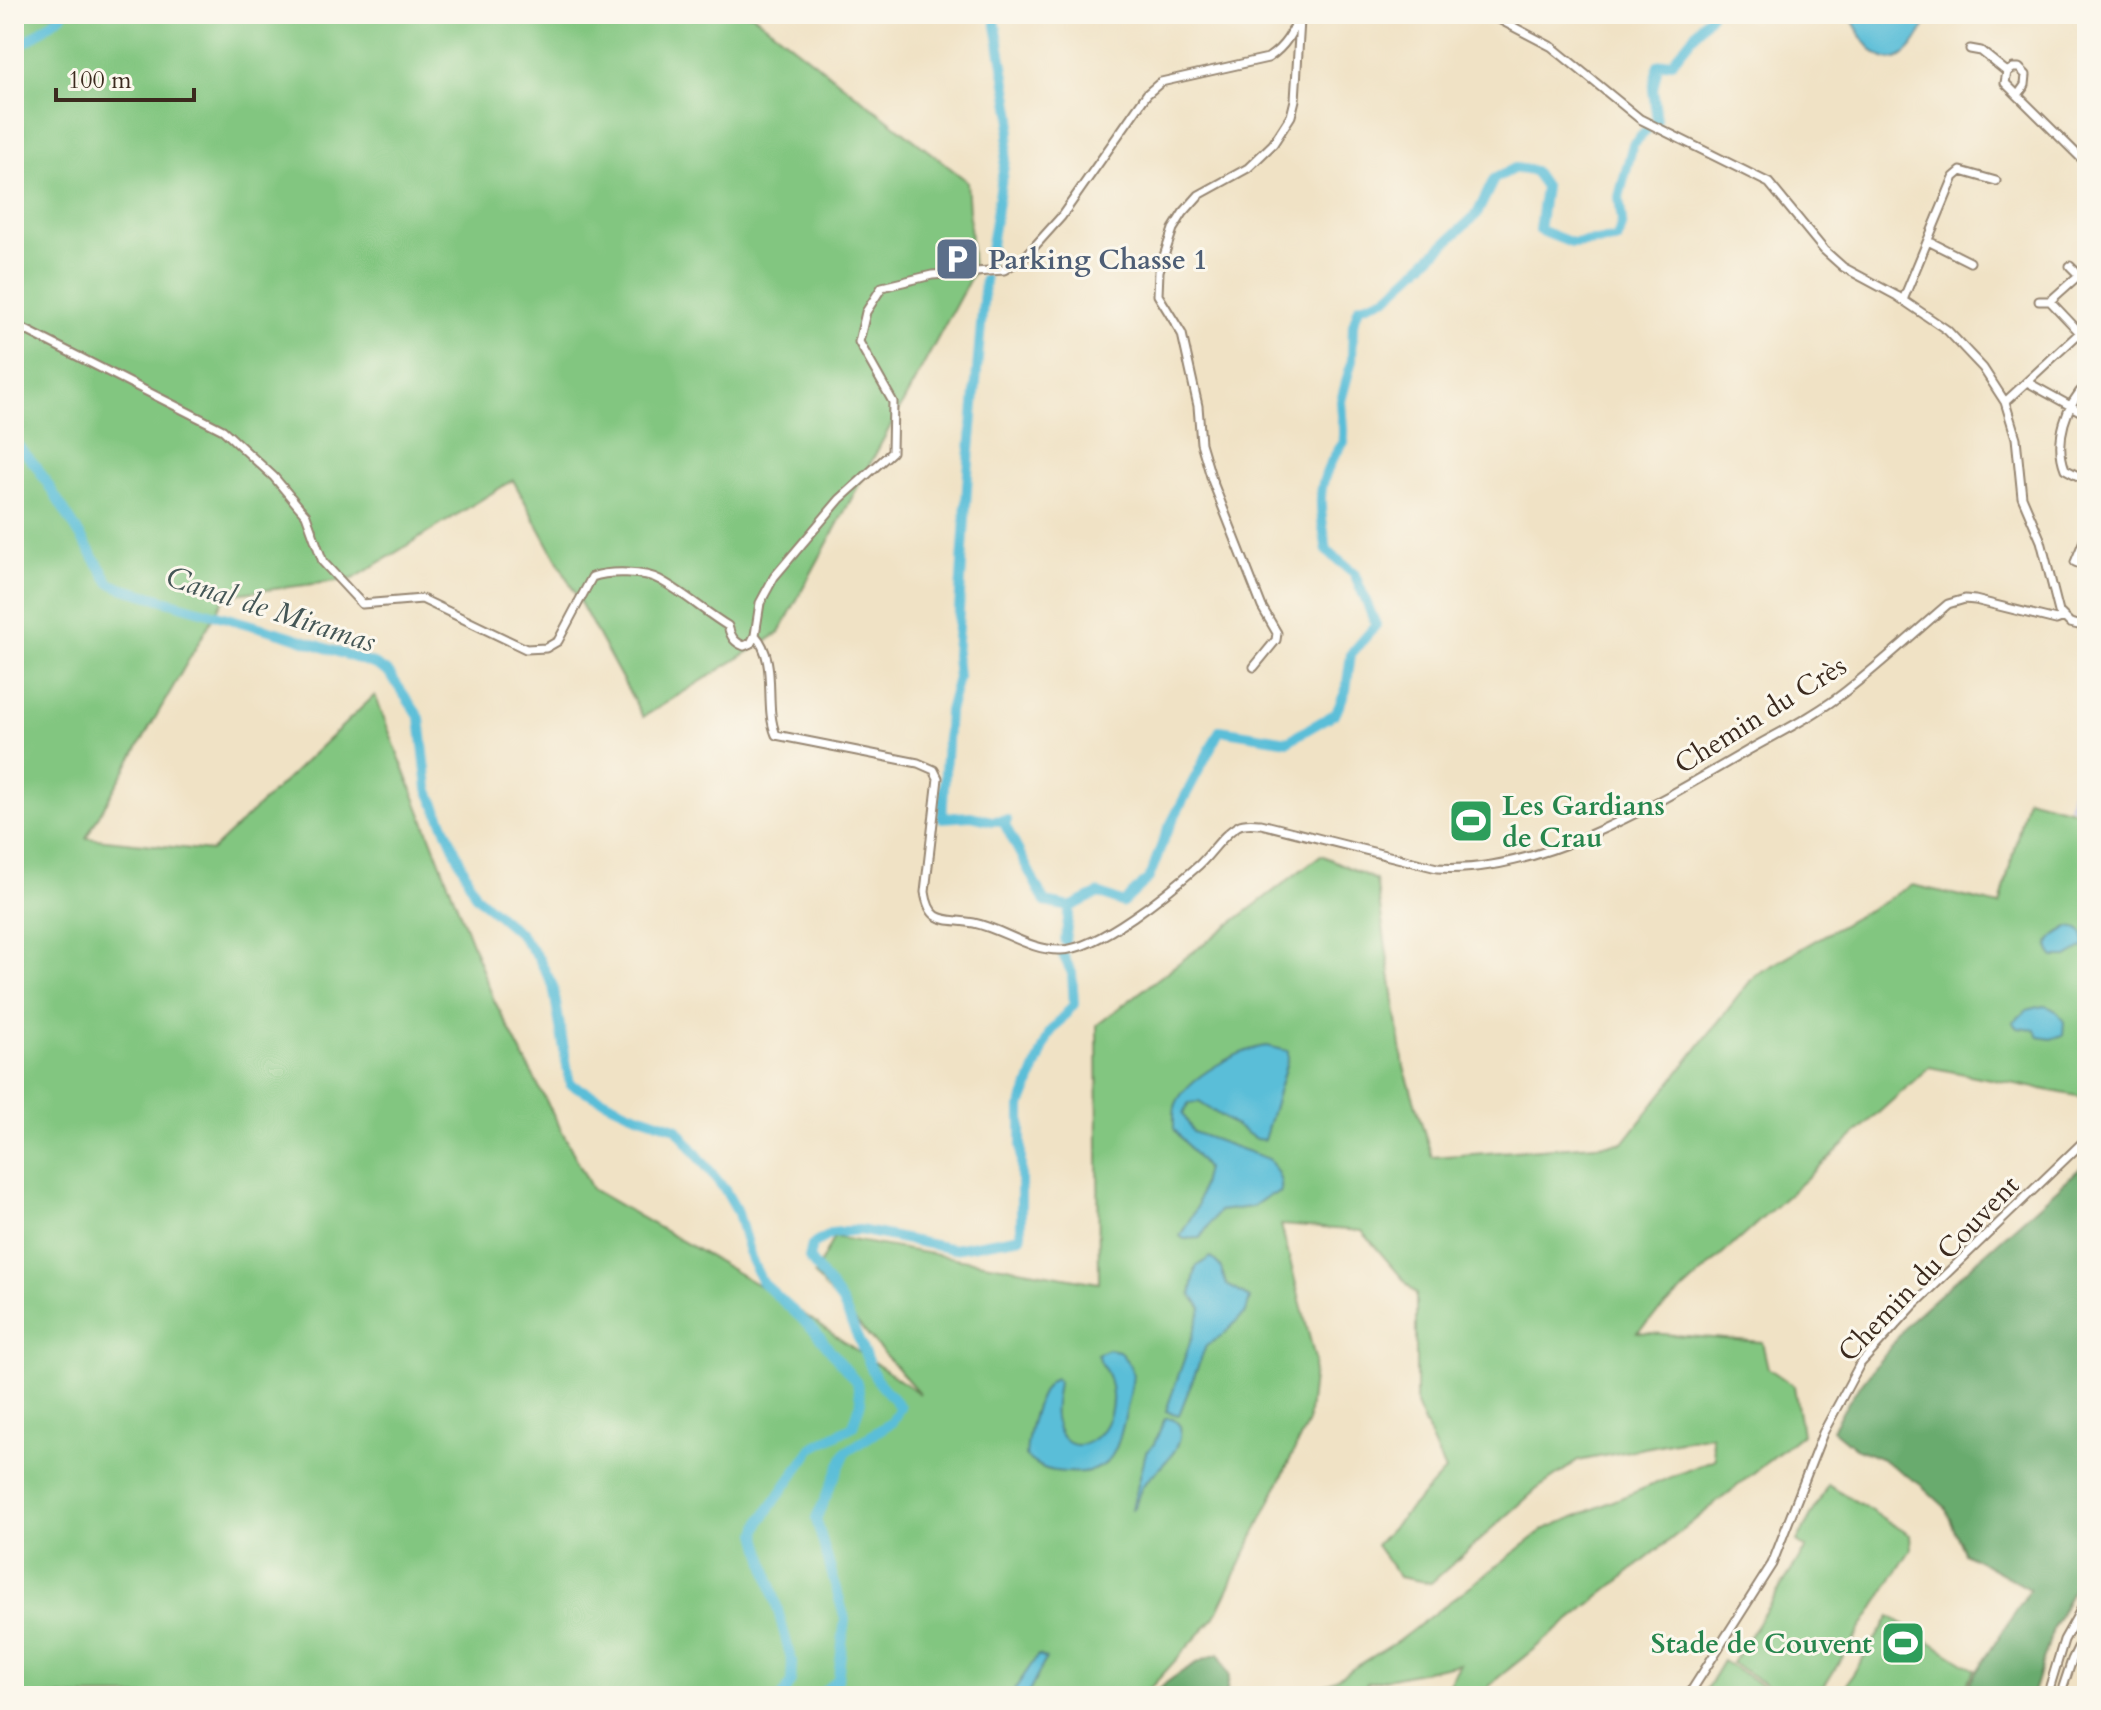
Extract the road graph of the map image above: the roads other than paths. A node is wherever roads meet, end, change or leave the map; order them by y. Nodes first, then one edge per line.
1 (1300, 14) edge
2 (1489, 14) edge
3 (1970, 49) dead end
4 (2007, 72) junction
5 (2018, 95) junction
6 (2087, 162) edge
7 (1996, 181) dead end
8 (1928, 241) junction
9 (1970, 262) dead end
10 (2070, 266) dead end
11 (1903, 300) junction
12 (2039, 301) dead end
13 (2050, 301) junction
14 (14, 324) edge
15 (2087, 326) edge
16 (2080, 333) junction
17 (2087, 340) edge
18 (2027, 382) junction
19 (2087, 384) edge
20 (2005, 402) junction
21 (2070, 406) junction
22 (2087, 415) edge
23 (2087, 481) edge
24 (2087, 533) edge
25 (2087, 567) edge
26 (2064, 617) junction
27 (2087, 627) edge
28 (755, 635) junction
29 (1254, 667) dead end
30 (2087, 1138) edge
31 (2087, 1599) edge
32 (2087, 1629) edge
33 (1688, 1696) edge
34 (2047, 1696) edge
35 (2060, 1696) edge

1 - 28 street
1 - 29 street
2 - 11 street
3 - 4 street
4 - 5 street
4 - 5 street
5 - 6 street
7 - 8 street
8 - 9 street
8 - 11 street
10 - 13 street
11 - 20 street
12 - 13 street
13 - 16 street
14 - 28 street
15 - 16 street
16 - 17 street
16 - 18 street
18 - 20 street
18 - 21 street
19 - 21 street
20 - 26 street
21 - 22 street
21 - 23 street
24 - 25 street
26 - 27 street
26 - 28 street, Chemin du Crès
30 - 33 street, Chemin du Couvent
31 - 34 street
32 - 35 street

